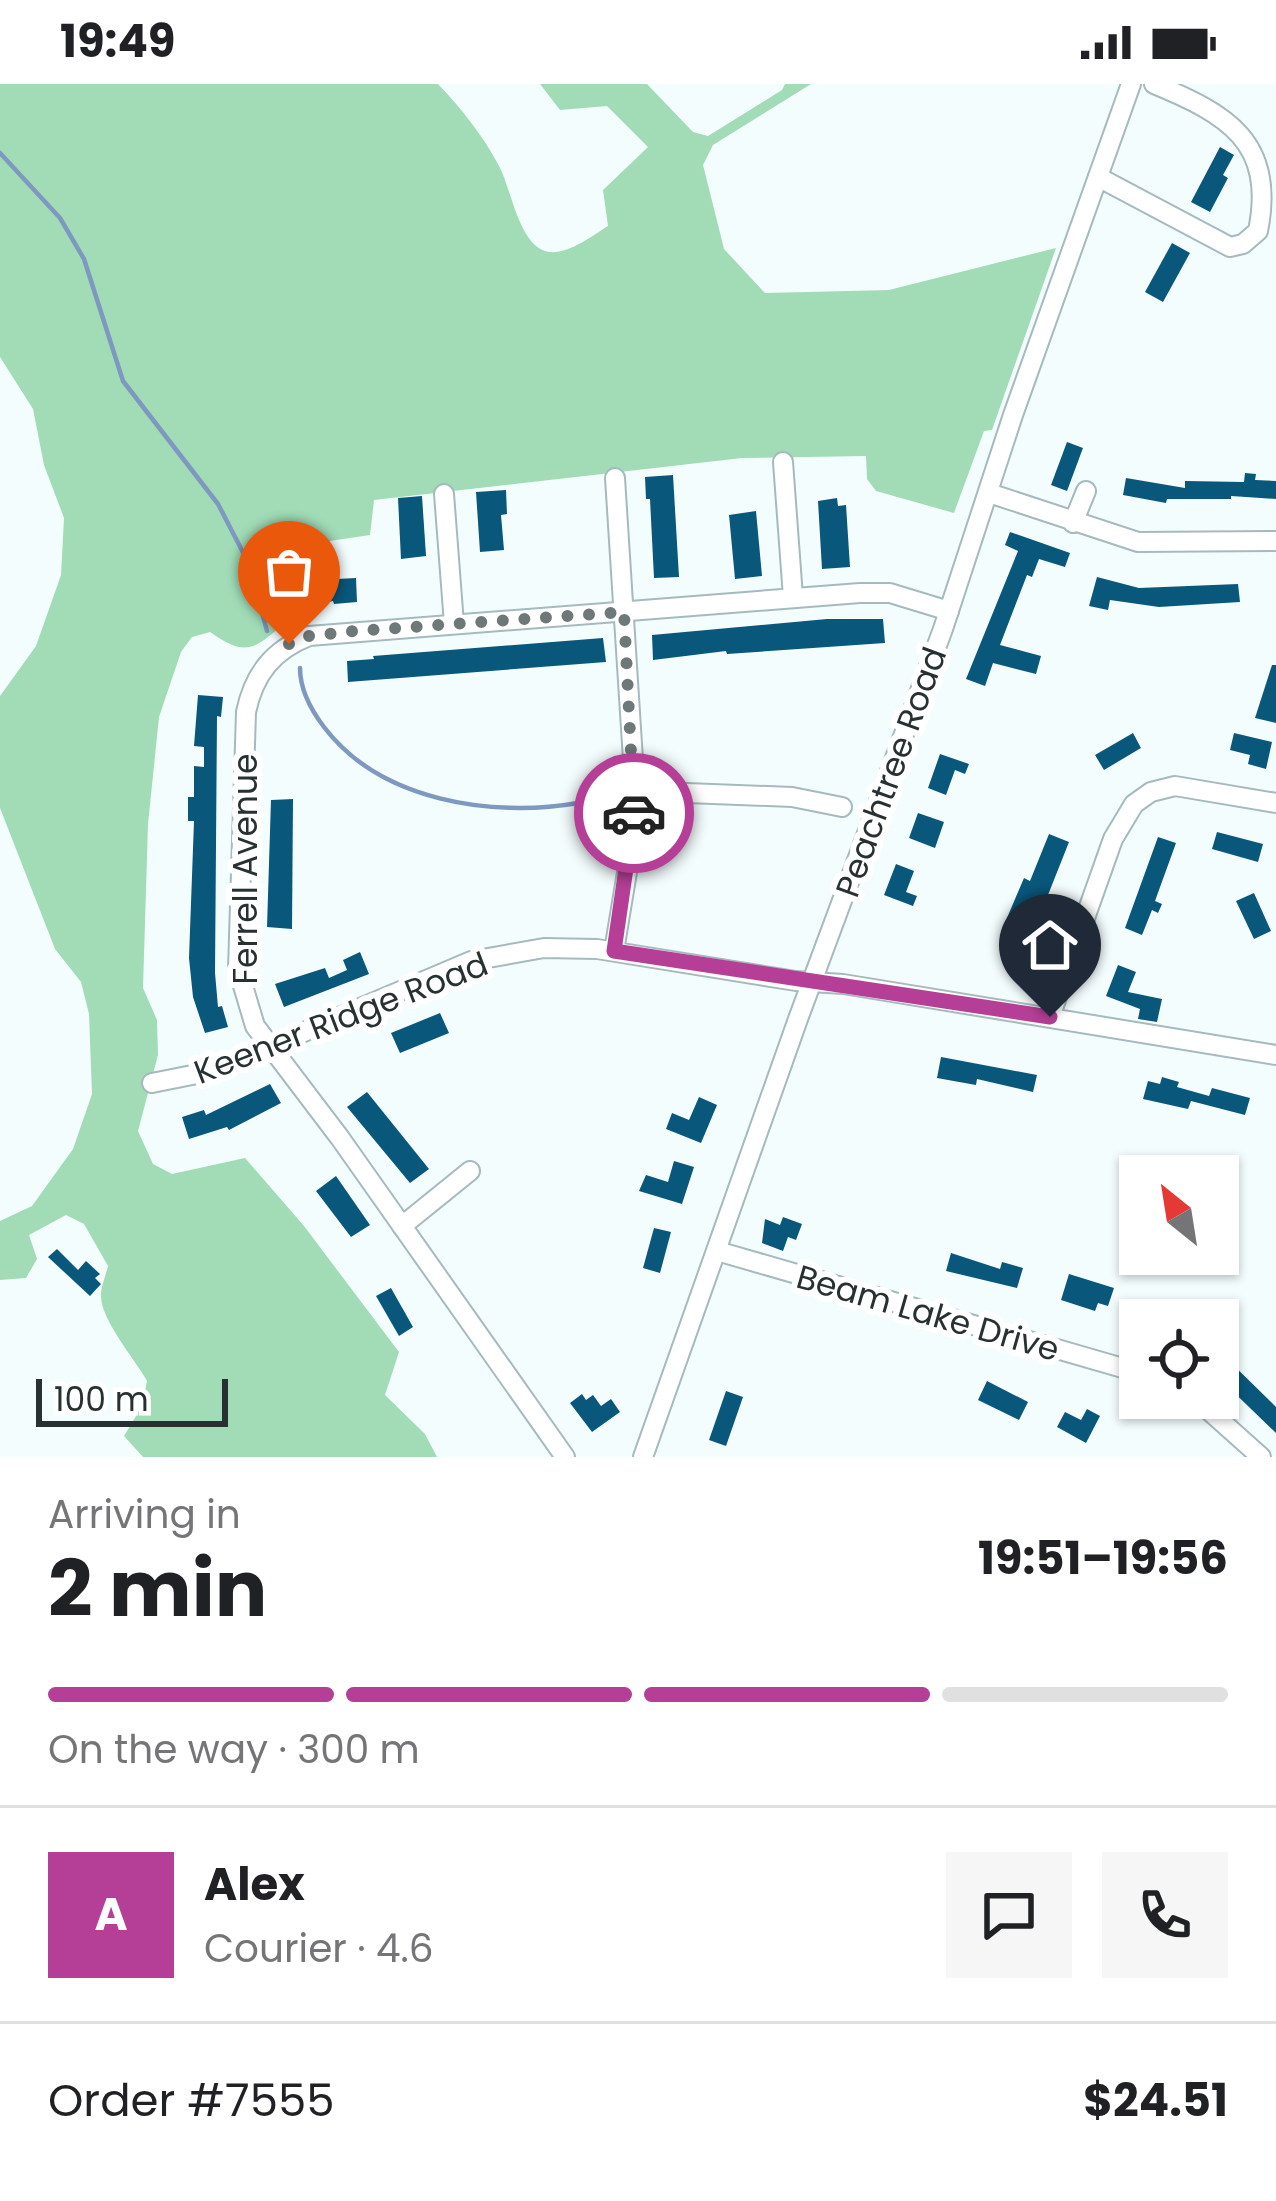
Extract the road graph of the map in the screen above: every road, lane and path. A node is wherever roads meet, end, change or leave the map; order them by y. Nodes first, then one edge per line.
1 (1131, 84) edge
2 (1154, 84) edge
3 (1098, 177) junction
4 (783, 462) dead end
5 (615, 478) dead end
6 (1086, 491) dead end
7 (989, 493) junction
8 (444, 494) dead end
9 (1073, 523) junction
10 (1276, 541) edge
11 (793, 597) junction
12 (949, 611) junction
13 (624, 612) junction
14 (454, 624) junction
15 (635, 791) junction
16 (1276, 802) edge
17 (842, 806) dead end
18 (614, 951) junction
19 (814, 983) junction
20 (1050, 1017) junction
21 (268, 1047) junction
22 (1276, 1055) edge
23 (152, 1084) dead end
24 (470, 1171) dead end
25 (402, 1226) junction
26 (717, 1251) junction
27 (1119, 1367) edge
28 (1218, 1419) edge
29 (566, 1457) edge
30 (643, 1457) edge
31 (1261, 1457) edge

1 - 3 street, Peachtree Road
2 - 3 street
3 - 7 street, Peachtree Road
4 - 11 street
5 - 13 street
6 - 9 street
7 - 9 street
7 - 12 street, Peachtree Road
8 - 14 street
9 - 10 street
11 - 12 street, Ferrell Avenue
11 - 13 street, Ferrell Avenue
12 - 19 street, Peachtree Road
13 - 14 street, Ferrell Avenue
13 - 15 street
14 - 21 street, Ferrell Avenue
15 - 17 street
15 - 18 street
16 - 20 street
18 - 19 street, Keener Ridge Road
18 - 21 street, Keener Ridge Road
19 - 20 street, Keener Ridge Road
19 - 26 street, Peachtree Road
20 - 22 street, Keener Ridge Road
21 - 23 street, Keener Ridge Road
21 - 25 street, Ferrell Avenue
24 - 25 street
25 - 29 street, Ferrell Avenue
26 - 27 street, Beam Lake Drive
26 - 30 street, Peachtree Road
28 - 31 street

